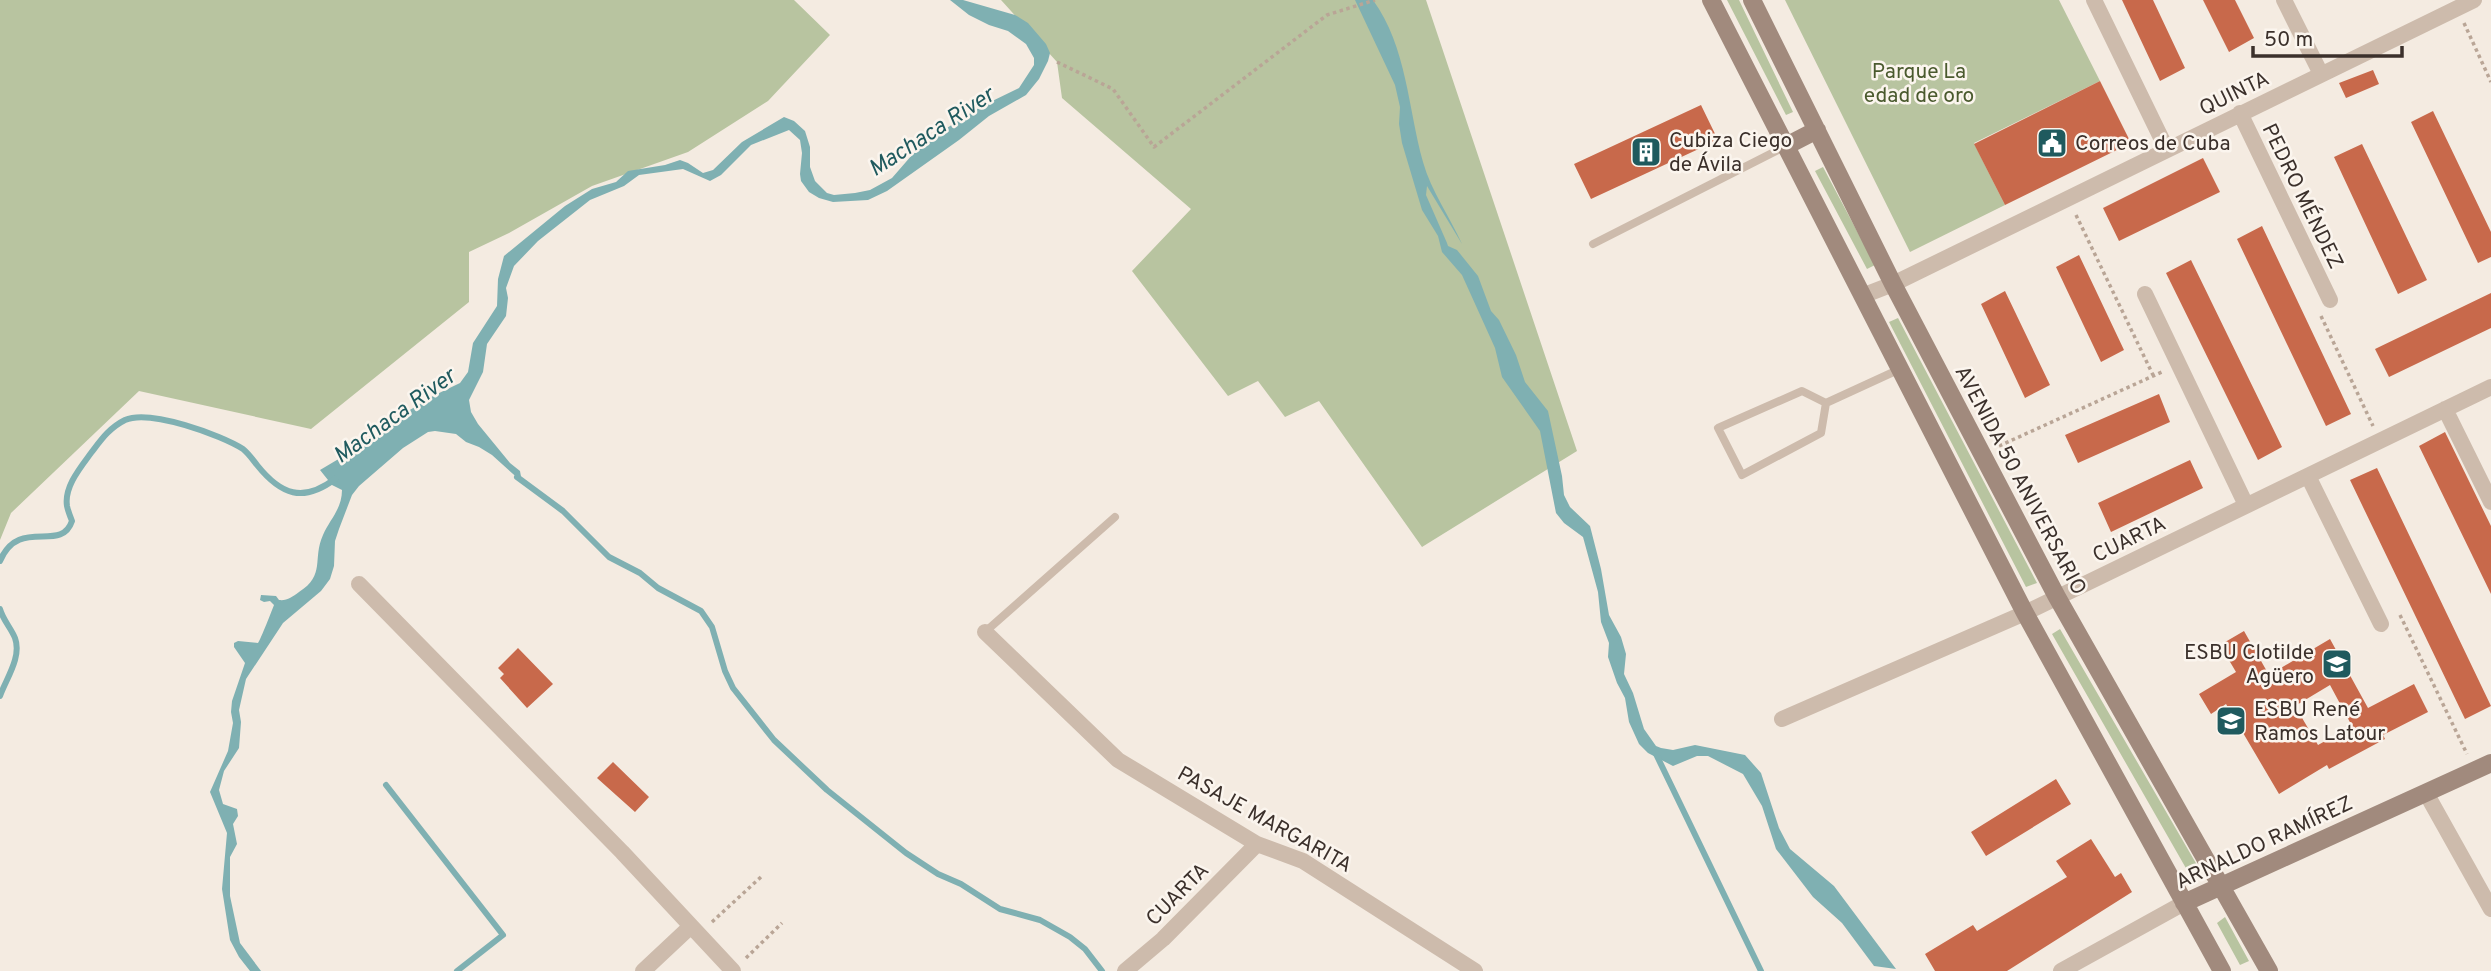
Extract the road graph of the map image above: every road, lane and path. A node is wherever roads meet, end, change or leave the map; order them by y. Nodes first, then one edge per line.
1 (1375, 0) edge
2 (1711, 0) edge
3 (1752, 0) edge
4 (2094, 0) edge
5 (2284, 0) edge
6 (2468, 3) edge
7 (1058, 62) dead end
8 (2320, 74) junction
9 (2491, 82) edge
10 (2240, 113) junction
11 (1817, 130) junction
12 (1786, 146) junction
13 (2167, 150) junction
14 (2067, 197) junction
15 (1593, 244) dead end
16 (1894, 284) junction
17 (2145, 294) dead end
18 (1862, 296) junction
19 (2330, 300) joint
20 (2178, 364) junction
21 (1900, 369) junction
22 (2153, 376) junction
23 (2491, 387) edge
24 (1826, 403) junction
25 (2445, 409) junction
26 (2380, 441) junction
27 (1981, 454) junction
28 (2308, 475) junction
29 (2491, 502) edge
30 (2246, 505) junction
31 (1115, 517) dead end
32 (359, 584) dead end
33 (2057, 597) junction
34 (2025, 613) junction
35 (2400, 615) dead end
36 (2381, 624) dead end
37 (985, 632) joint
38 (1782, 719) dead end
39 (2483, 767) edge
40 (2426, 793) junction
41 (1257, 844) junction
42 (762, 876) dead end
43 (2220, 886) junction
44 (2184, 903) junction
45 (2491, 909) edge
46 (782, 923) dead end
47 (694, 931) junction
48 (643, 971) edge
49 (733, 971) edge
50 (1125, 971) edge
51 (1475, 971) edge
52 (2061, 971) edge
53 (2222, 971) edge
54 (2269, 971) edge

1 - 7 path
2 - 12 main road
3 - 11 main road, AVENIDA 50 ANIVERSARIO
4 - 13 street
5 - 8 street
6 - 8 street, QUINTA
6 - 9 path
8 - 10 street, QUINTA
10 - 13 street, QUINTA
10 - 19 street, PEDRO MÉNDEZ
11 - 12 main road
11 - 16 main road, AVENIDA 50 ANIVERSARIO
12 - 15 lane
12 - 18 main road
13 - 14 street, QUINTA
14 - 16 street, QUINTA
14 - 22 path
16 - 18 street, QUINTA
16 - 27 main road, AVENIDA 50 ANIVERSARIO
17 - 20 street
18 - 21 main road
19 - 26 path, PEDRO MÉNDEZ
20 - 22 path
20 - 30 street
21 - 24 lane
21 - 34 main road
22 - 27 path
23 - 25 street, CUARTA
24 - 24 lane
25 - 26 street, CUARTA
25 - 29 street
26 - 28 street, CUARTA
27 - 33 main road, AVENIDA 50 ANIVERSARIO
28 - 30 street, CUARTA
28 - 36 street
30 - 33 street, CUARTA
31 - 37 lane
32 - 47 street
33 - 34 street, CUARTA
33 - 43 main road, AVENIDA 50 ANIVERSARIO
34 - 38 street, CUARTA
34 - 44 main road
35 - 39 path
37 - 41 street, PASAJE MARGARITA
39 - 40 main road, ARNALDO RAMÍREZ
40 - 43 main road, ARNALDO RAMÍREZ
40 - 45 street
41 - 50 street, CUARTA
41 - 51 street, PASAJE MARGARITA
42 - 47 path
43 - 44 main road, ARNALDO RAMÍREZ
43 - 54 main road, AVENIDA 50 ANIVERSARIO
44 - 52 street, ARNALDO RAMÍREZ
44 - 53 main road
46 - 49 path
47 - 48 street
47 - 49 street

